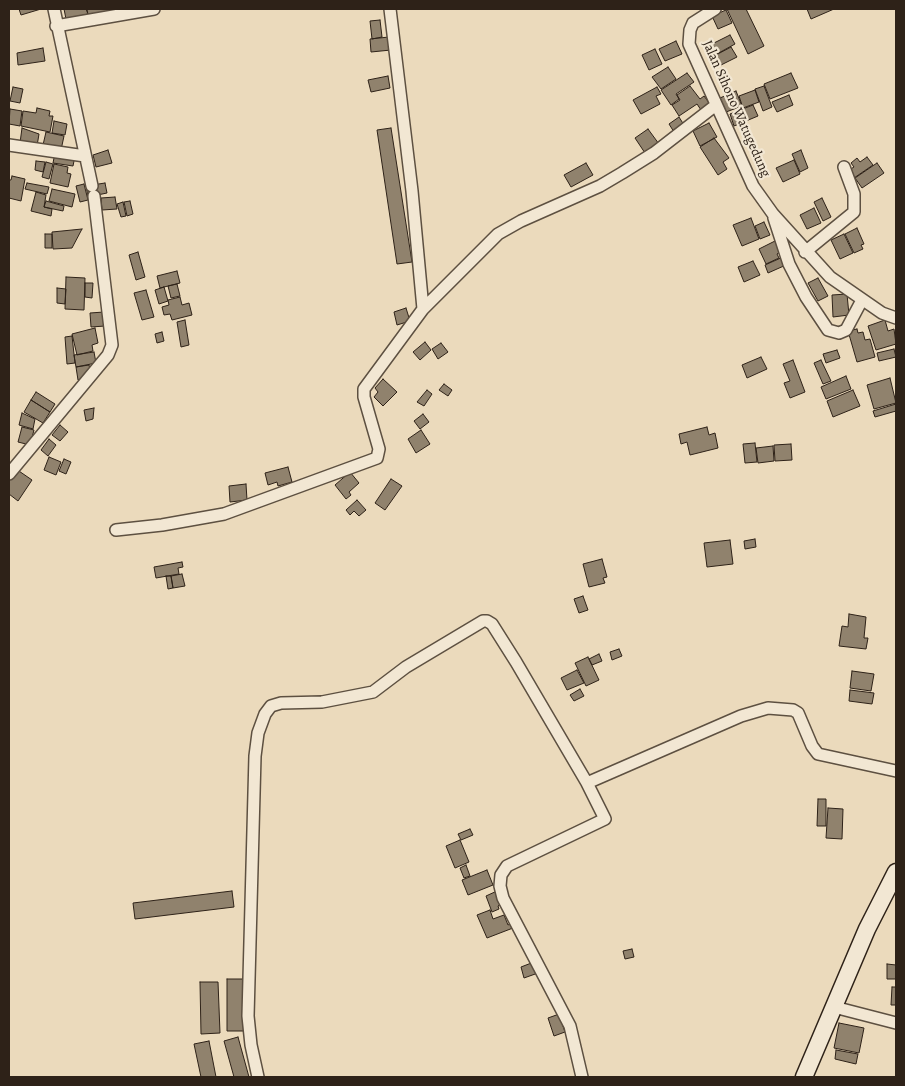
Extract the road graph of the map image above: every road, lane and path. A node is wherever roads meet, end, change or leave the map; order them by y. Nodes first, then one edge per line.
1 (54, 9) edge
2 (154, 9) edge
3 (390, 9) edge
4 (715, 9) edge
5 (56, 26) junction
6 (716, 105) junction
7 (9, 145) edge
8 (85, 156) junction
9 (844, 167) dead end
10 (773, 214) junction
11 (805, 252) junction
12 (862, 300) junction
13 (423, 309) junction
14 (896, 318) edge
15 (9, 474) edge
16 (116, 530) dead end
17 (896, 771) edge
18 (586, 783) junction
19 (896, 872) edge
20 (834, 1008) junction
21 (896, 1023) edge
22 (258, 1077) edge
23 (582, 1077) edge
24 (804, 1077) edge

1 - 5 street
2 - 5 street
3 - 13 street
4 - 6 street, Jalan Sihono Watugedung
5 - 8 street
6 - 10 street, Jalan Sihono Watugedung
6 - 13 street
7 - 8 street
8 - 15 street
9 - 11 street
10 - 11 street, Jalan Sihono Watugedung
10 - 12 street
11 - 12 street, Jalan Sihono Watugedung
12 - 14 street, Jalan Sihono Watugedung
13 - 16 street
17 - 18 street
18 - 22 street
18 - 23 street
19 - 20 street
20 - 21 street
20 - 24 street

